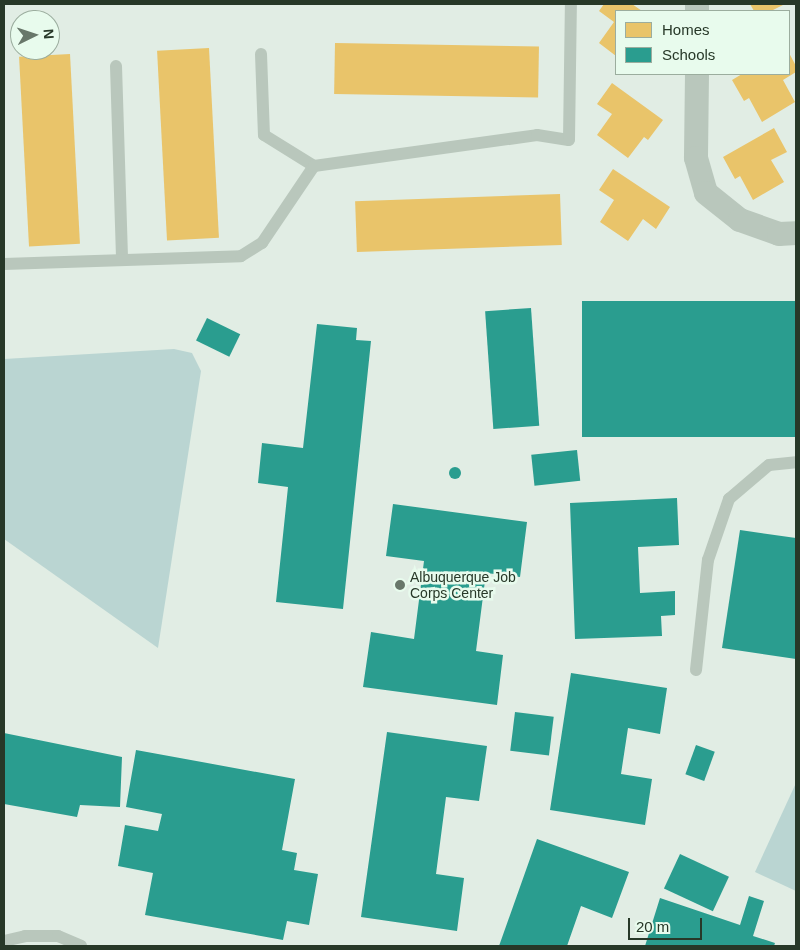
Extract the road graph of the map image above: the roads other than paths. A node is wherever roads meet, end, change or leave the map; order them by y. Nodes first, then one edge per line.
1 (571, 4) edge
2 (261, 54) dead end
3 (116, 66) dead end
4 (697, 75) edge
5 (314, 166) junction
6 (796, 233) edge
7 (122, 259) junction
8 (4, 264) edge
9 (796, 462) edge
10 (696, 670) dead end
11 (4, 941) edge
12 (81, 946) edge

1 - 5 lane
2 - 5 lane
3 - 7 lane
4 - 6 street
5 - 7 lane
7 - 8 lane
9 - 10 lane
11 - 12 lane

